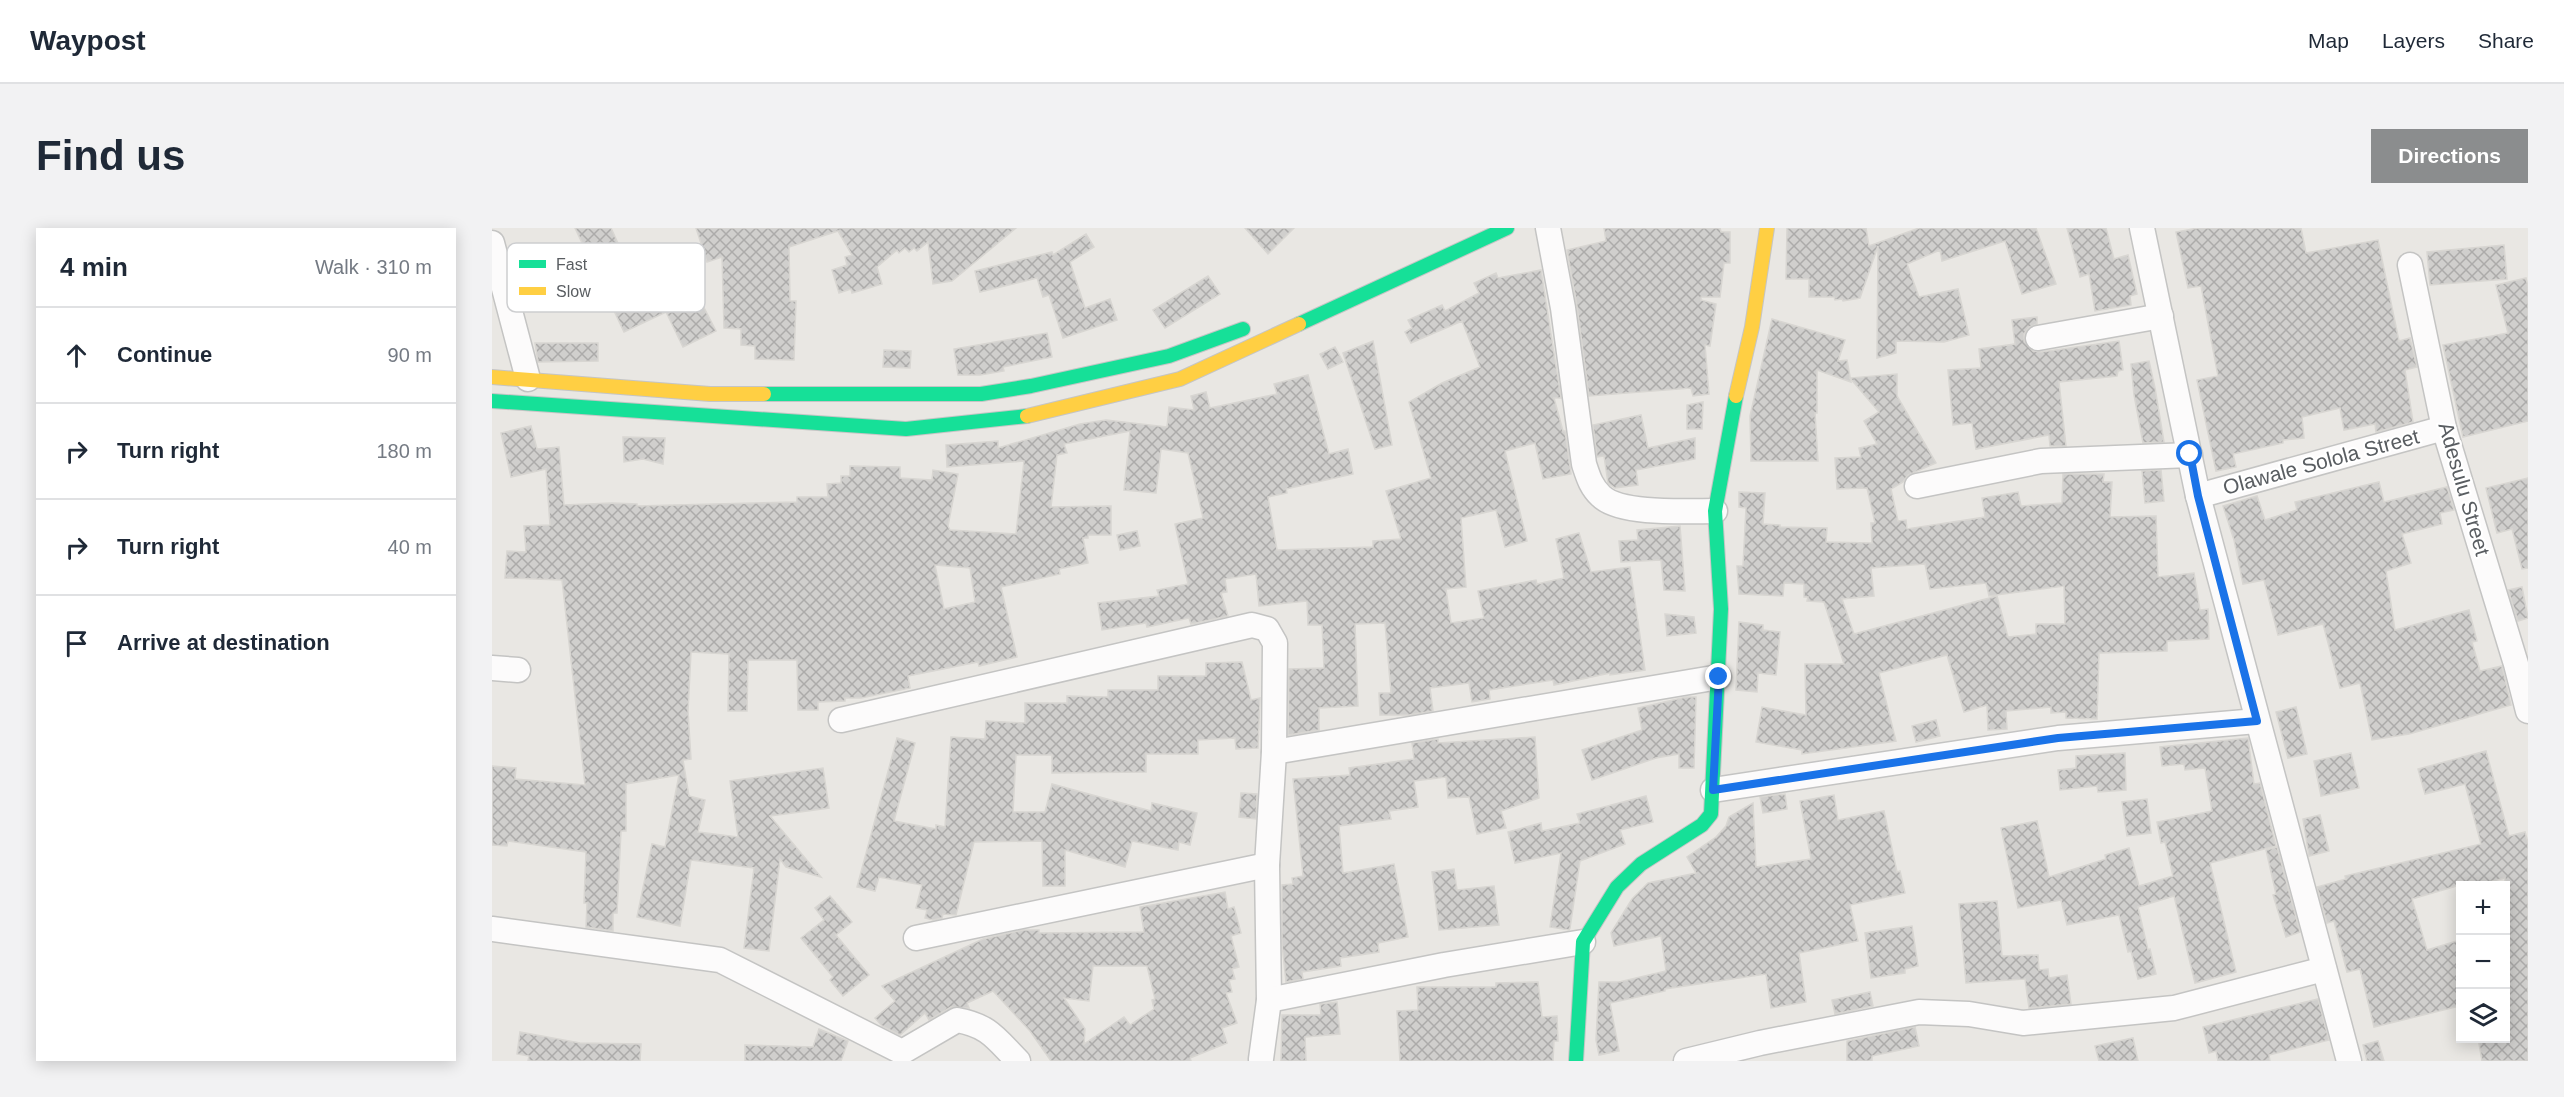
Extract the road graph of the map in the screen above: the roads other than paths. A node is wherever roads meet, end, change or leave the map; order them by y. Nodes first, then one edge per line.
1 (1507, 228) edge
2 (1548, 228) edge
3 (1767, 228) edge
4 (2142, 228) edge
5 (492, 243) edge
6 (2410, 265) dead end
7 (507, 300) edge
8 (510, 312) edge
9 (2161, 316) junction
10 (1258, 323) dead end
11 (2038, 338) dead end
12 (492, 377) edge
13 (528, 380) junction
14 (492, 401) edge
15 (2444, 428) junction
16 (2190, 454) junction
17 (1917, 486) dead end
18 (2198, 496) junction
19 (1715, 511) junction
20 (492, 668) edge
21 (518, 670) dead end
22 (1719, 677) junction
23 (2528, 711) edge
24 (842, 720) dead end
25 (2257, 721) junction
26 (1274, 752) junction
27 (1713, 790) junction
28 (1267, 865) junction
29 (492, 929) edge
30 (916, 938) dead end
31 (1583, 942) junction
32 (2324, 969) junction
33 (1269, 1000) junction
34 (898, 1056) edge
35 (1261, 1059) dead end
36 (1018, 1061) edge
37 (1576, 1061) edge
38 (1686, 1061) edge
39 (2349, 1061) edge

1 - 14 street
2 - 19 street
3 - 19 street
4 - 9 street
5 - 7 street
6 - 15 street, Adesulu Street
8 - 13 street
9 - 11 street
9 - 16 street
10 - 13 street
12 - 13 street
15 - 18 street, Olawale Solola Street
15 - 23 street, Adesulu Street
16 - 17 street
16 - 18 street
18 - 25 street
19 - 22 street
20 - 21 street
22 - 26 street
22 - 27 street
24 - 26 street
25 - 27 street
25 - 32 street
26 - 28 street
27 - 31 street
28 - 30 street
28 - 33 street
29 - 34 street
31 - 33 street
31 - 37 street
32 - 38 street
32 - 39 street
33 - 35 street
34 - 36 street

